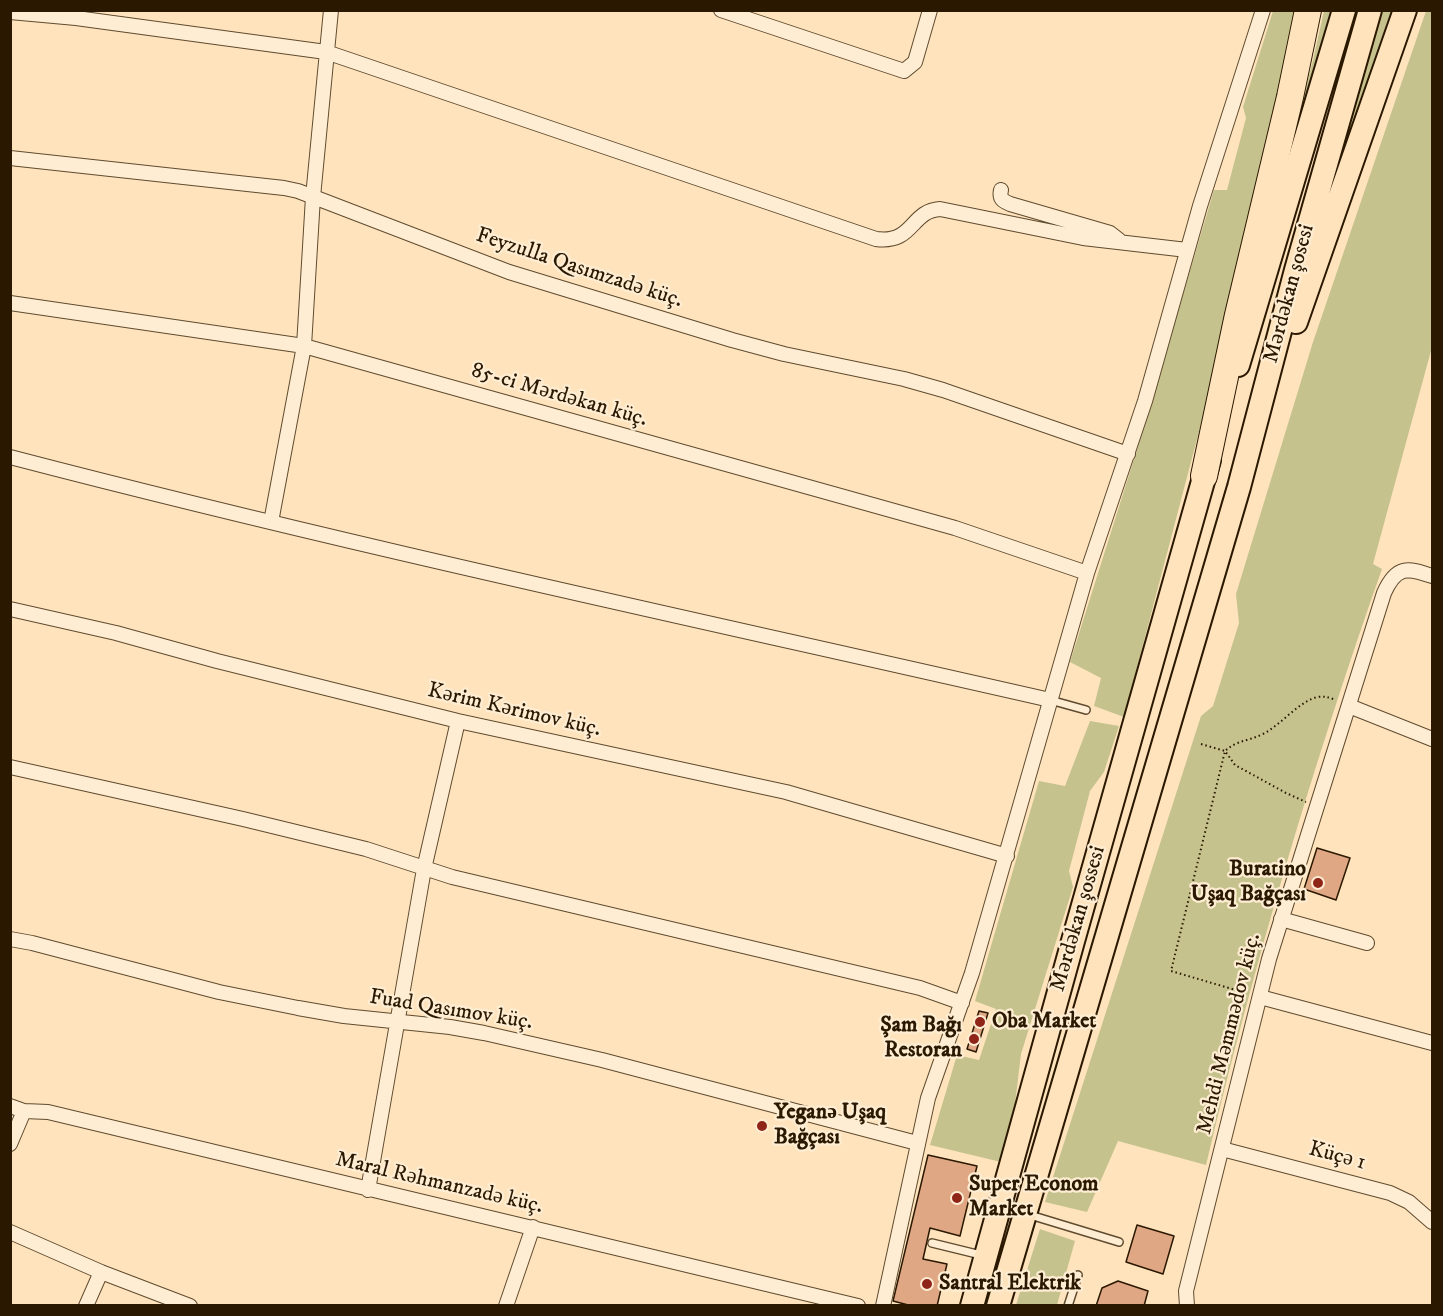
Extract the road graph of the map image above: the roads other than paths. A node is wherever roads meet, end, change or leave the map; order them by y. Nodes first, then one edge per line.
1 (331, 10) edge
2 (721, 10) edge
3 (930, 10) edge
4 (1263, 10) edge
5 (1308, 10) edge
6 (1344, 10) edge
7 (1370, 10) edge
8 (1405, 10) edge
9 (10, 12) edge
10 (326, 52) junction
11 (10, 158) edge
12 (1001, 190) dead end
13 (313, 197) junction
14 (1121, 243) junction
15 (1187, 249) junction
16 (10, 303) edge
17 (304, 346) junction
18 (1128, 454) junction
19 (10, 457) edge
20 (1204, 476) junction
21 (1239, 487) junction
22 (271, 522) junction
23 (1180, 569) joint
24 (1087, 573) junction
25 (1432, 576) edge
26 (1212, 578) joint
27 (10, 609) edge
28 (1050, 700) junction
29 (1349, 706) junction
30 (1086, 710) dead end
31 (458, 721) junction
32 (1432, 739) edge
33 (10, 766) edge
34 (1007, 856) junction
35 (424, 869) junction
36 (1281, 919) junction
37 (10, 939) edge
38 (1368, 943) dead end
39 (1260, 997) junction
40 (962, 1003) junction
41 (399, 1022) junction
42 (1432, 1043) edge
43 (17, 1108) edge
44 (917, 1143) junction
45 (10, 1144) edge
46 (1222, 1149) junction
47 (368, 1190) junction
48 (1024, 1214) junction
49 (1432, 1222) edge
50 (533, 1227) junction
51 (10, 1232) edge
52 (1119, 1242) dead end
53 (932, 1243) dead end
54 (987, 1257) junction
55 (101, 1272) junction
56 (1077, 1275) dead end
57 (86, 1305) edge
58 (190, 1305) edge
59 (506, 1305) edge
60 (858, 1305) edge
61 (883, 1305) edge
62 (972, 1305) edge
63 (998, 1305) edge
64 (1068, 1305) edge
65 (1187, 1305) edge

1 - 10 street
2 - 3 street
4 - 15 street
5 - 20 highway
6 - 20 main road, Mərdəkan şosesi
7 - 21 main road, Mərdəkan şosesi
8 - 21 main road
9 - 10 street
10 - 13 street
10 - 14 street
11 - 13 street, Feyzulla Qasımzadə küç.
12 - 14 street
13 - 17 street
13 - 18 street, Feyzulla Qasımzadə küç.
14 - 15 street
15 - 18 street
16 - 17 street, 85-ci Mərdəkan küç.
17 - 22 street
17 - 24 street, 85-ci Mərdəkan küç.
18 - 24 street
19 - 22 street
20 - 23 main road, Mərdəkan şosesi
21 - 26 main road, Mərdəkan şosesi
22 - 28 street
23 - 54 main road, Mərdəkan şossesi
24 - 28 street
25 - 29 street, Mehdi Məmmədov küç.
26 - 48 main road, Mərdəkan şossesi
27 - 31 street, Kərim Kərimov küç.
28 - 30 lane
28 - 34 street
29 - 32 street
29 - 36 street, Mehdi Məmmədov küç.
31 - 34 street, Kərim Kərimov küç.
31 - 35 street
33 - 35 street
34 - 40 street
35 - 40 street
35 - 41 street
36 - 38 street
36 - 39 street, Mehdi Məmmədov küç.
37 - 41 street, Fuad Qasımov küç.
39 - 42 street
39 - 46 street, Mehdi Məmmədov küç.
40 - 44 street
41 - 44 street, Fuad Qasımov küç.
41 - 47 street
43 - 45 street
43 - 47 street, Maral Rəhmanzadə küç.
44 - 61 street
46 - 49 street, Küçə 1
46 - 65 street, Mehdi Məmmədov küç.
47 - 50 street, Maral Rəhmanzadə küç.
48 - 52 lane
48 - 63 main road, Mərdəkan şossesi
50 - 59 street
50 - 60 street, Maral Rəhmanzadə küç.
51 - 55 street
53 - 54 lane
54 - 62 main road, Mərdəkan şossesi
55 - 57 street
55 - 58 street
56 - 64 lane

